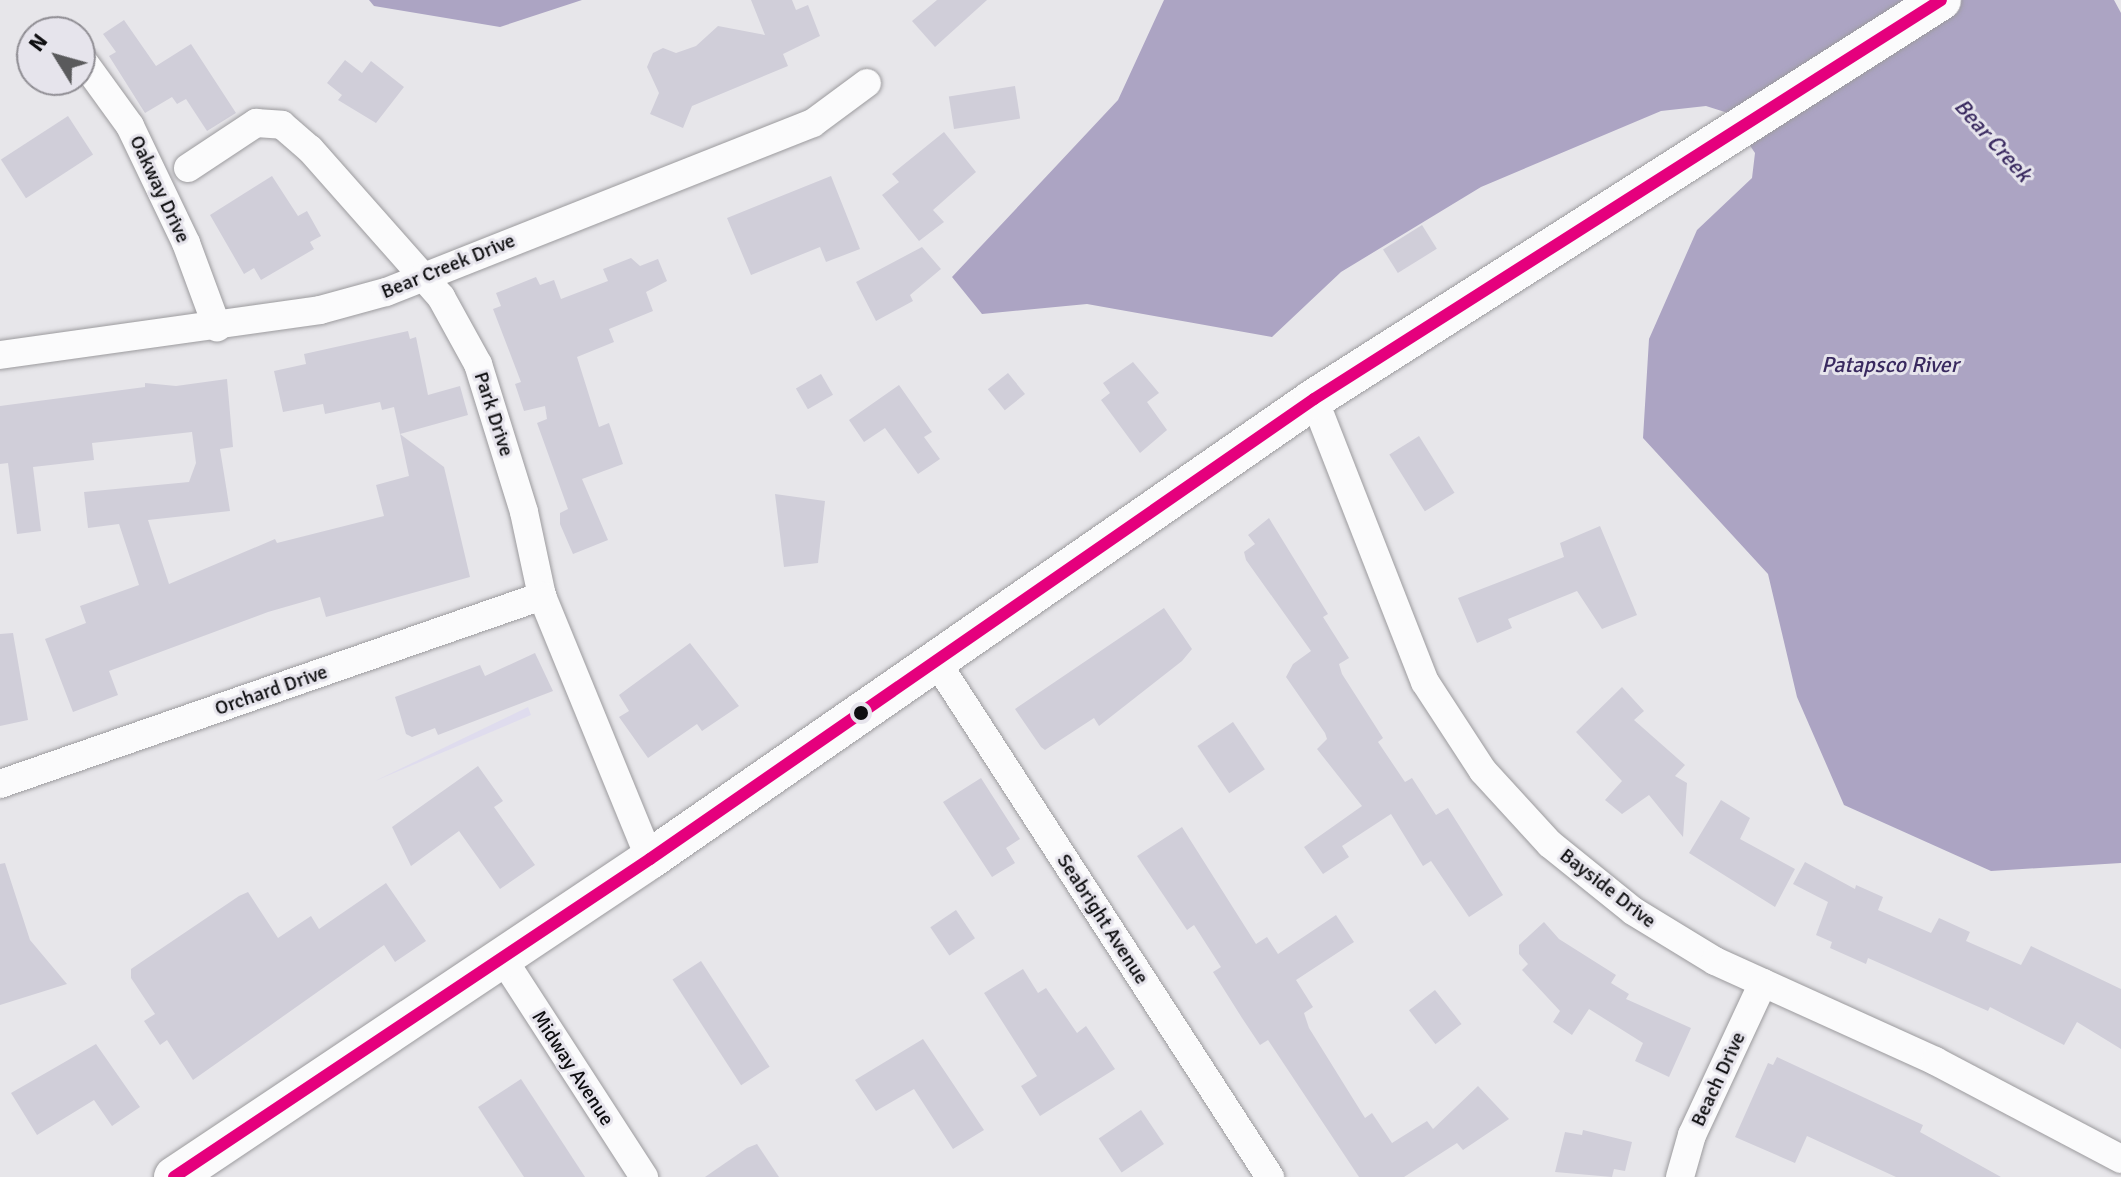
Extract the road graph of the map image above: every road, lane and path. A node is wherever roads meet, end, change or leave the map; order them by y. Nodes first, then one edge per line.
1 (1941, 0) edge
2 (96, 79) edge
3 (867, 83) dead end
4 (188, 168) dead end
5 (427, 277) junction
6 (217, 327) junction
7 (0, 355) edge
8 (1314, 399) junction
9 (542, 596) junction
10 (936, 661) junction
11 (0, 784) edge
12 (650, 859) junction
13 (503, 959) junction
14 (1763, 983) junction
15 (2121, 1159) edge
16 (174, 1177) edge
17 (644, 1177) edge
18 (1270, 1177) edge
19 (1680, 1177) edge

1 - 8 main road
2 - 6 street, Oakway Drive
3 - 5 street, Bear Creek Drive
4 - 5 street, Park Drive
5 - 6 street, Bear Creek Drive
5 - 9 street, Park Drive
6 - 7 street, Bear Creek Drive
8 - 10 main road
8 - 14 street, Bayside Drive
9 - 11 street, Orchard Drive
9 - 12 street, Park Drive
10 - 12 main road
10 - 18 street, Seabright Avenue
12 - 13 main road
13 - 16 main road
13 - 17 street, Midway Avenue
14 - 15 street, Bayside Drive
14 - 19 street, Beach Drive

